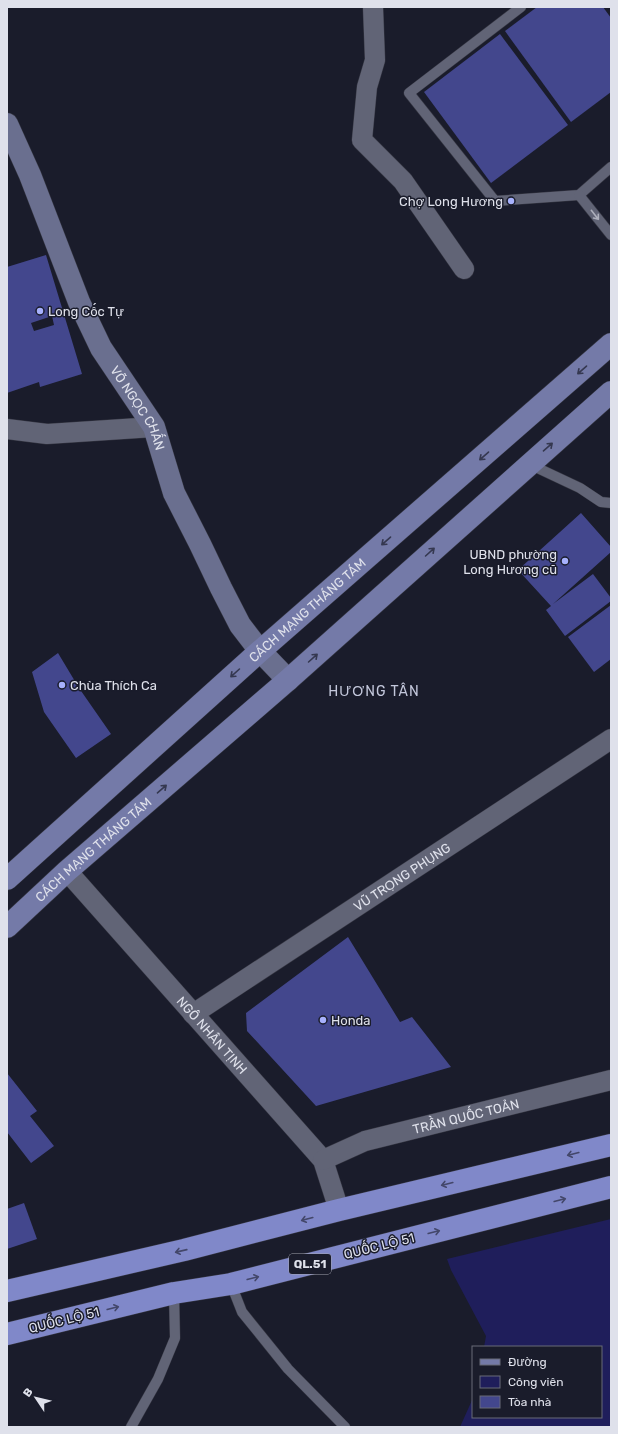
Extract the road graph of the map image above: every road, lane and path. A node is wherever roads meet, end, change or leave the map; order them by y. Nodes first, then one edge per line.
1 (373, 7) edge
2 (522, 7) edge
3 (7, 124) edge
4 (611, 168) edge
5 (579, 195) junction
6 (611, 235) edge
7 (464, 269) dead end
8 (611, 344) edge
9 (611, 392) edge
10 (154, 427) junction
11 (7, 429) edge
12 (529, 464) junction
13 (611, 503) edge
14 (260, 650) junction
15 (288, 680) junction
16 (611, 739) edge
17 (67, 871) junction
18 (7, 879) edge
19 (7, 926) edge
20 (193, 1014) junction
21 (611, 1080) edge
22 (611, 1145) edge
23 (323, 1160) junction
24 (611, 1187) edge
25 (339, 1210) junction
26 (231, 1284) junction
27 (7, 1291) edge
28 (174, 1293) junction
29 (7, 1334) edge
30 (131, 1427) edge
31 (345, 1427) edge

1 - 7 street
2 - 5 lane
3 - 10 street, VÕ NGỌC CHẤN
4 - 5 lane
5 -> 6 lane
8 -> 14 main road, CÁCH MẠNG THÁNG TÁM
12 -> 9 main road, CÁCH MẠNG THÁNG TÁM
10 - 11 street
10 - 14 street, VÕ NGỌC CHẤN
12 - 13 lane
15 -> 12 main road, CÁCH MẠNG THÁNG TÁM
14 - 15 street, VÕ NGỌC CHẤN
14 -> 18 main road, CÁCH MẠNG THÁNG TÁM
17 -> 15 main road, CÁCH MẠNG THÁNG TÁM
16 - 20 street, VŨ TRỌNG PHỤNG
17 - 19 main road, CÁCH MẠNG THÁNG TÁM
17 - 20 street, NGÔ NHÂN TỊNH
20 - 23 street, NGÔ NHÂN TỊNH
21 - 23 street, TRẦN QUỐC TOẢN
22 -> 25 highway
23 - 25 street, NGÔ NHÂN TỊNH
26 -> 24 highway, QUỐC LỘ 51 / QL.51
25 -> 27 highway
26 - 28 highway, QUỐC LỘ 51 / QL.51
26 - 31 lane
29 -> 28 highway, QUỐC LỘ 51 / QL.51
28 - 30 lane

